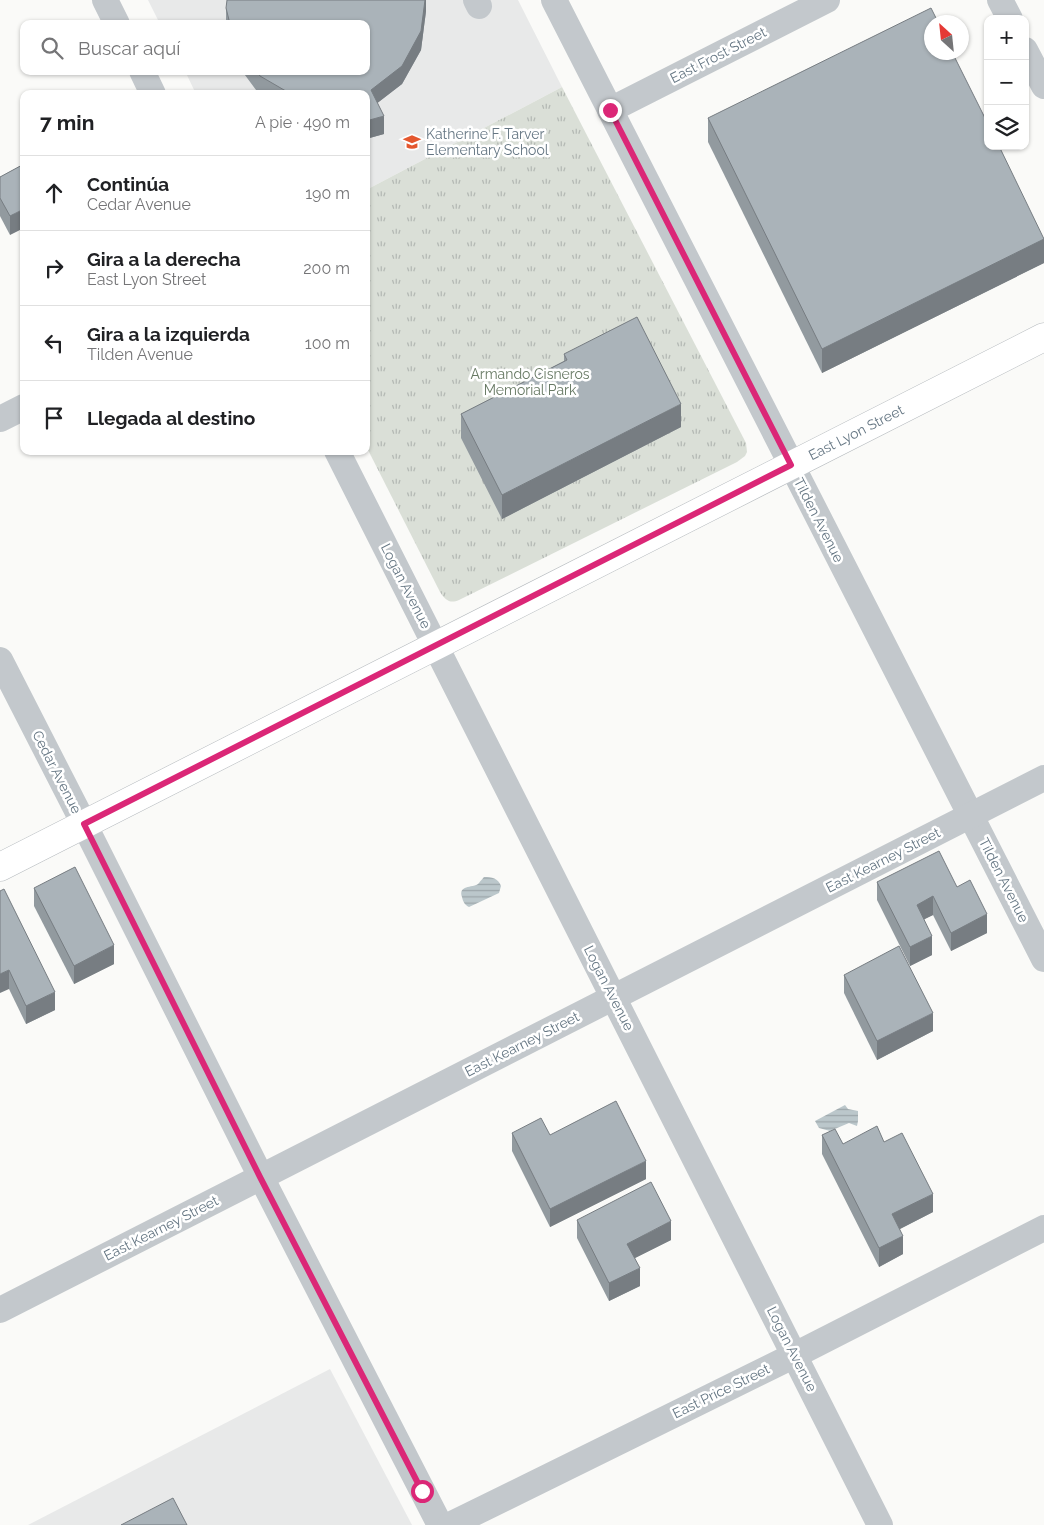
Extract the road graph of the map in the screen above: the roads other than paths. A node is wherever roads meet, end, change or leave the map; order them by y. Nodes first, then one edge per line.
1 (105, 0) edge
2 (554, 0) edge
3 (827, 0) edge
4 (1000, 0) edge
5 (1008, 15) edge
6 (116, 20) edge
7 (1029, 58) edge
8 (144, 75) edge
9 (1044, 86) edge
10 (151, 90) edge
11 (610, 110) junction
12 (1044, 337) edge
13 (20, 409) edge
14 (0, 419) edge
15 (338, 455) edge
16 (791, 465) junction
17 (436, 646) junction
18 (0, 660) edge
19 (1044, 778) edge
20 (971, 816) junction
21 (84, 824) junction
22 (0, 867) edge
23 (1044, 959) edge
24 (614, 997) junction
25 (260, 1177) junction
26 (1044, 1228) edge
27 (0, 1310) edge
28 (794, 1355) junction
29 (440, 1525) edge
30 (450, 1525) edge
31 (880, 1525) edge

1 - 6 street
2 - 11 street, Tilden Avenue
3 - 11 street, East Frost Street
4 - 5 street
7 - 9 street
8 - 10 street
11 - 16 street, Tilden Avenue
12 - 16 main road, East Lyon Street
13 - 14 street
15 - 17 street, Logan Avenue
16 - 17 main road, East Lyon Street
16 - 20 street, Tilden Avenue
17 - 21 main road, East Lyon Street
17 - 24 street, Logan Avenue
18 - 21 street, Cedar Avenue
19 - 20 street, East Kearney Street
20 - 23 street, Tilden Avenue
20 - 24 street, East Kearney Street
21 - 22 main road, East Lyon Street
21 - 25 street, Cedar Avenue
24 - 25 street, East Kearney Street
24 - 28 street, Logan Avenue
25 - 27 street, East Kearney Street
25 - 29 street, Cedar Avenue
26 - 28 street, East Price Street
28 - 30 street, East Price Street
28 - 31 street, Logan Avenue

